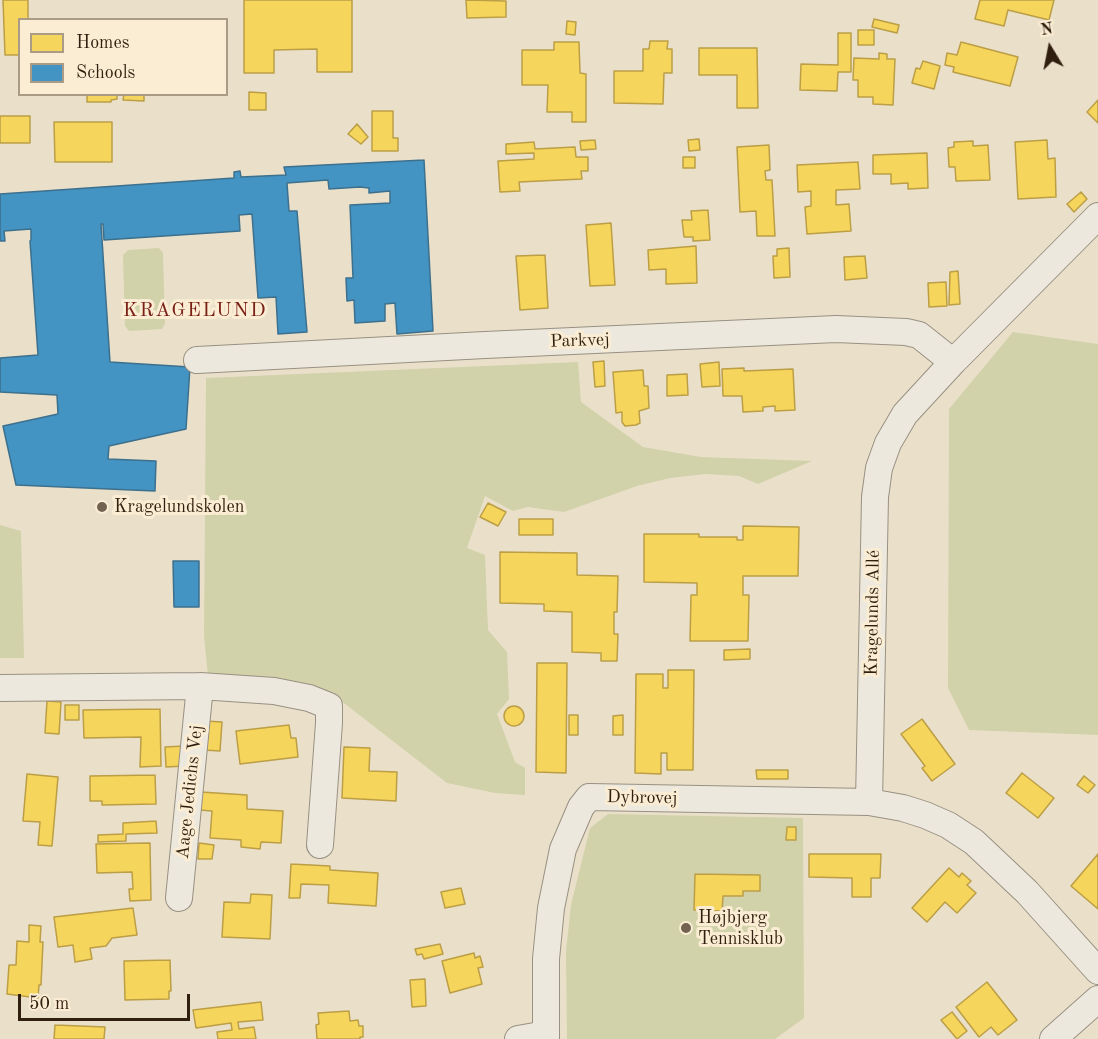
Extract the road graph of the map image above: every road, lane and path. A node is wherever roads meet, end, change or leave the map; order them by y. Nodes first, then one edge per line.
1 (1098, 216) edge
2 (197, 360) dead end
3 (953, 362) junction
4 (200, 686) junction
5 (0, 688) edge
6 (868, 802) junction
7 (320, 845) dead end
8 (179, 898) dead end
9 (1098, 971) edge
10 (1098, 999) edge
11 (546, 1037) edge
12 (518, 1039) edge
13 (1053, 1039) edge

1 - 3 street, Kragelunds Allé
2 - 3 street, Parkvej
3 - 6 street, Kragelunds Allé
4 - 5 street
4 - 7 street
4 - 8 street, Aage Jedichs Vej
6 - 9 street
6 - 11 street, Dybrovej
10 - 13 street
11 - 12 street, Dybrovej

